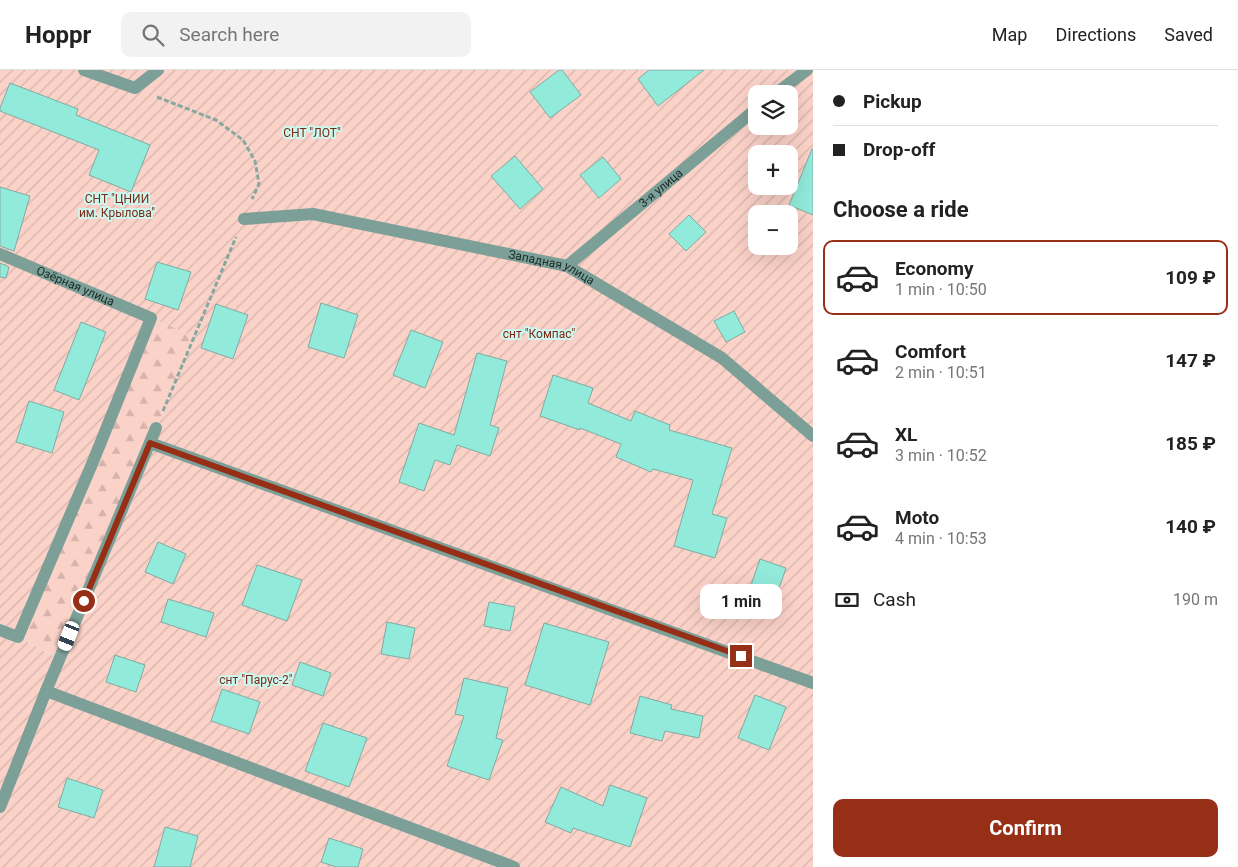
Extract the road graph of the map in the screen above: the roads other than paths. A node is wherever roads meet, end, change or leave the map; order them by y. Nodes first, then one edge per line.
1 (84, 70) edge
2 (158, 70) edge
3 (807, 70) edge
4 (787, 85) edge
5 (748, 116) edge
6 (244, 219) road end
7 (0, 254) edge
8 (567, 266) junction
9 (156, 428) road end
10 (813, 436) edge
11 (150, 443) junction
12 (0, 630) edge
13 (813, 683) edge
14 (46, 692) junction
15 (0, 807) edge
16 (514, 867) edge

1 - 2 street
3 - 4 street
5 - 8 street, 3-я улица
6 - 8 street, Западная улица
7 - 12 street, Озёрная улица
8 - 10 street, Западная улица
9 - 11 street
11 - 13 street
11 - 14 street
14 - 15 street
14 - 16 street

